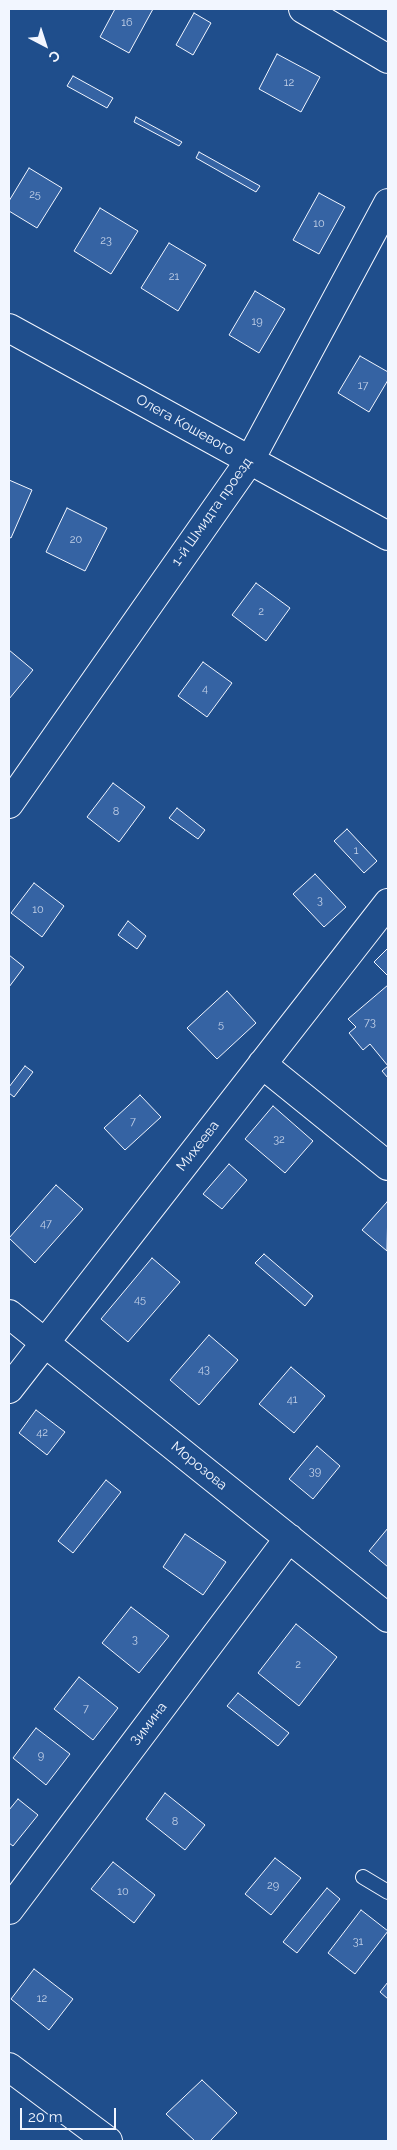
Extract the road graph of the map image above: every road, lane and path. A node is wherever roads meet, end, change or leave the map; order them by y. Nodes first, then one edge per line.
1 (303, 9) edge
2 (388, 59) edge
3 (388, 203) edge
4 (9, 328) edge
5 (250, 460) junction
6 (388, 536) edge
7 (9, 804) edge
8 (388, 903) edge
9 (262, 1064) junction
10 (388, 1166) edge
11 (9, 1314) edge
12 (44, 1343) junction
13 (9, 1388) edge
14 (289, 1538) junction
15 (388, 1618) edge
16 (363, 1877) dead end
17 (388, 1892) edge
18 (9, 1910) edge
19 (9, 2066) edge
20 (108, 2141) edge

1 - 2 street
3 - 5 street, 1-й Шмидта проезд
4 - 5 street, Олега Кошевого
5 - 6 street, Олега Кошевого
5 - 7 street, 1-й Шмидта проезд
8 - 9 street, Михеева
9 - 10 street
9 - 12 street, Михеева
11 - 12 street, Морозова
12 - 13 street, Михеева
12 - 14 street, Морозова
14 - 15 street, Морозова
14 - 18 street, Зимина
16 - 17 lane
19 - 20 street

